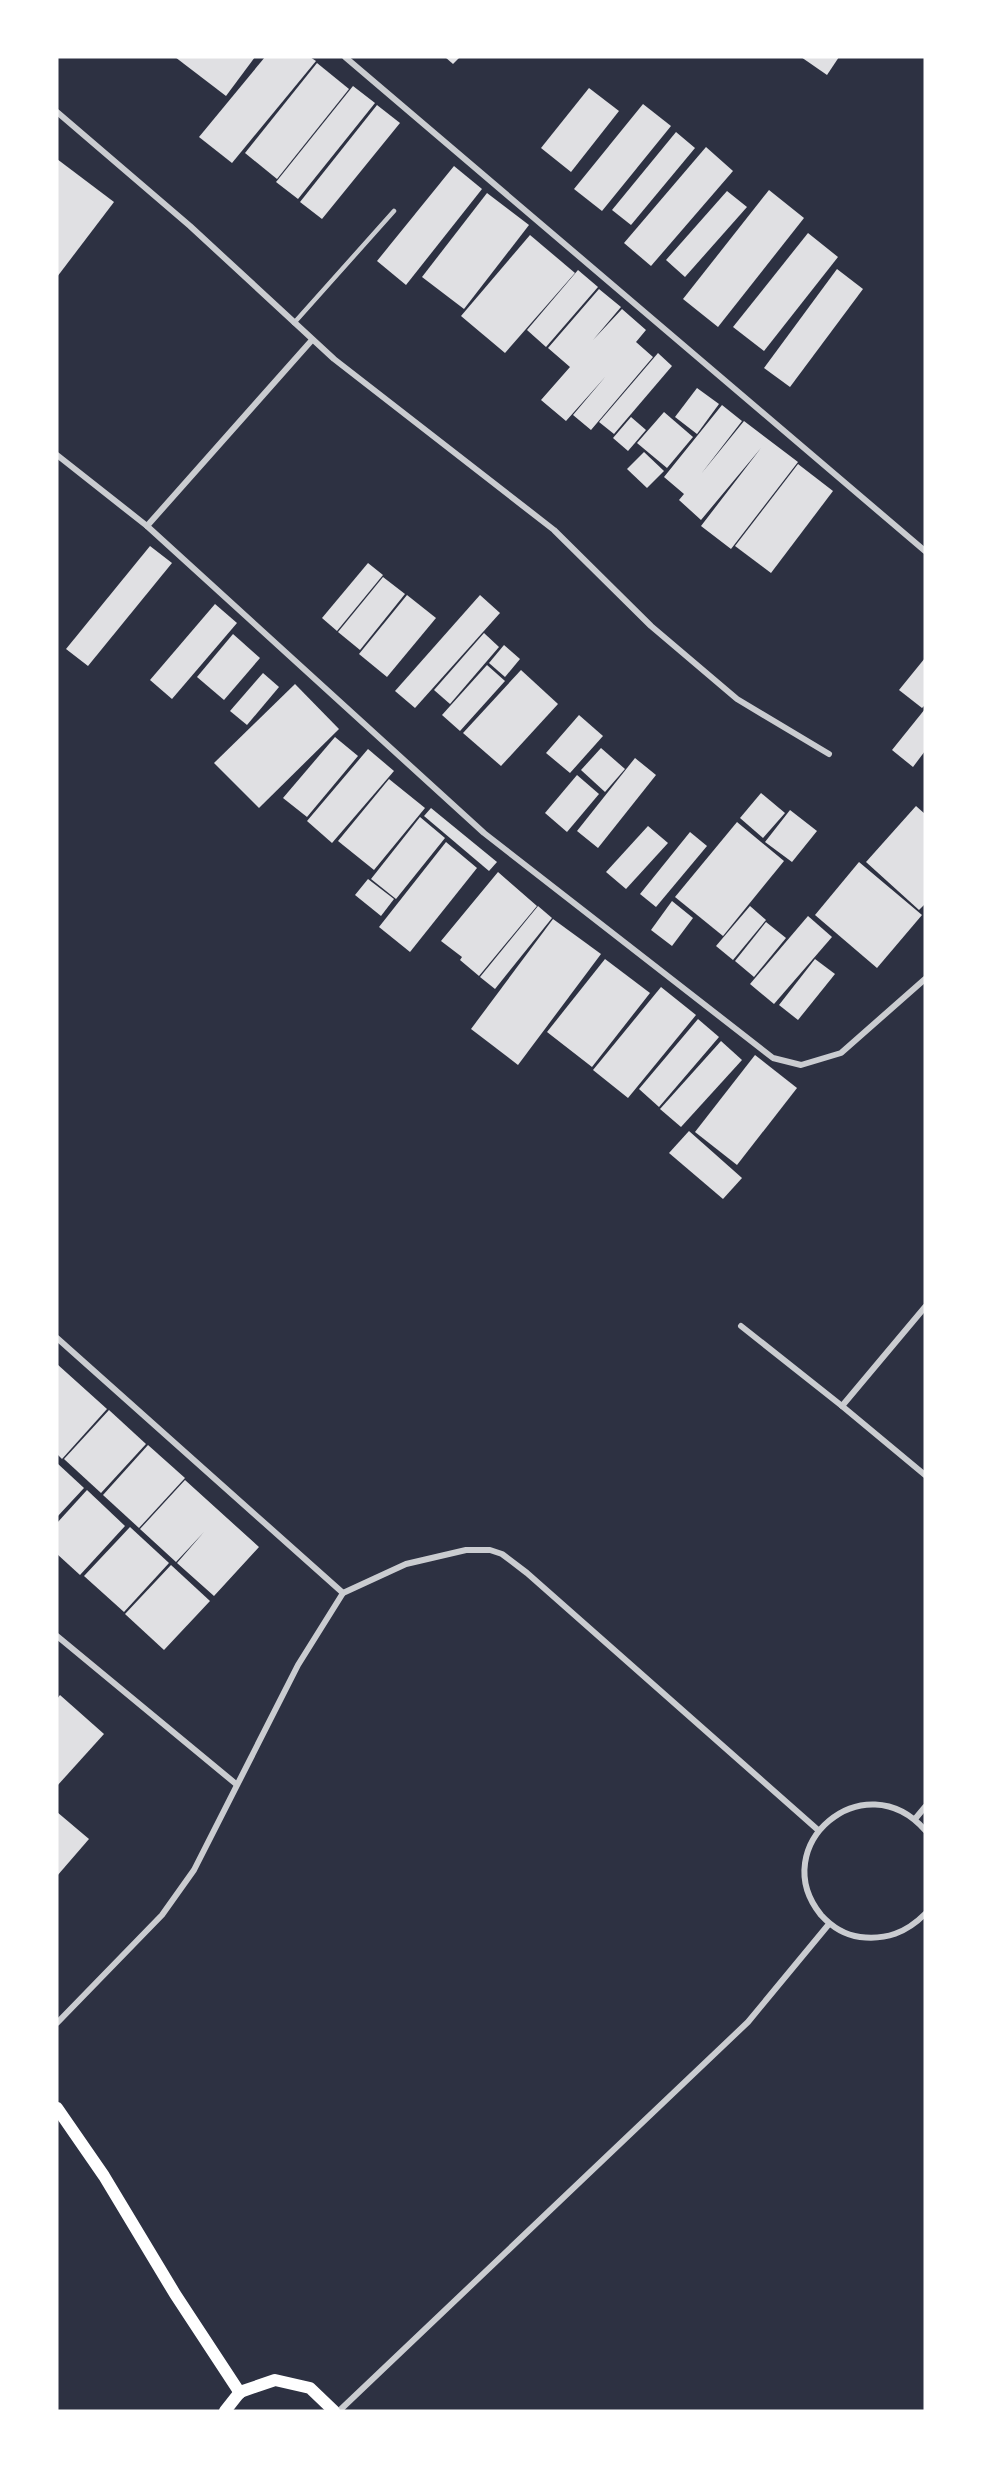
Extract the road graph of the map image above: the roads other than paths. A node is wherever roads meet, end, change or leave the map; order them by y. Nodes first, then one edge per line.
1 (345, 57) edge
2 (57, 112) edge
3 (394, 211) dead end
4 (294, 323) junction
5 (312, 340) junction
6 (57, 455) edge
7 (147, 526) junction
8 (925, 551) edge
9 (829, 754) dead end
10 (925, 980) edge
11 (925, 1307) edge
12 (741, 1326) dead end
13 (57, 1338) edge
14 (842, 1406) junction
15 (925, 1475) edge
16 (344, 1593) junction
17 (57, 1636) edge
18 (236, 1784) junction
19 (925, 1807) edge
20 (915, 1818) junction
21 (818, 1830) junction
22 (925, 1830) edge
23 (925, 1915) edge
24 (829, 1924) junction
25 (57, 2023) edge
26 (57, 2108) edge
27 (240, 2393) junction
28 (225, 2411) edge
29 (334, 2411) edge
30 (339, 2411) edge

1 - 8 street
2 - 4 street
3 - 4 lane
4 - 5 street
5 - 7 street
5 - 9 street
6 - 7 street
7 - 10 street
11 - 14 street
12 - 14 street
13 - 16 street
14 - 15 street
16 - 18 street
16 - 21 street
17 - 18 street
18 - 25 street
19 - 20 street
20 - 21 street
20 - 22 street
21 - 24 street
23 - 24 street
24 - 30 street
26 - 27 main road
27 - 28 main road
27 - 29 main road

